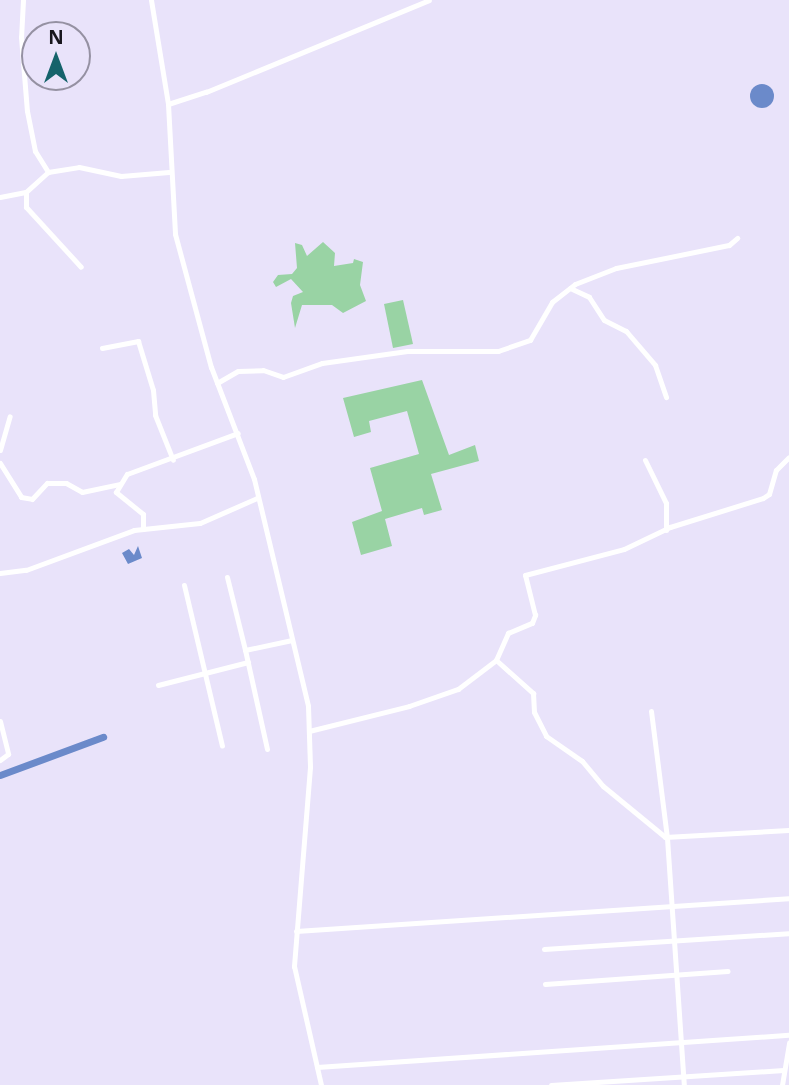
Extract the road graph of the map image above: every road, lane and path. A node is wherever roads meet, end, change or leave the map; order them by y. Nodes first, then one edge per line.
1 (23, 0) edge
2 (151, 0) edge
3 (429, 0) edge
4 (168, 104) junction
5 (48, 172) junction
6 (169, 172) junction
7 (26, 192) junction
8 (0, 197) edge
9 (737, 239) dead end
10 (80, 267) dead end
11 (570, 288) junction
12 (102, 348) dead end
13 (217, 383) junction
14 (666, 397) dead end
15 (10, 416) dead end
16 (238, 433) junction
17 (0, 450) edge
18 (789, 457) edge
19 (173, 460) junction
20 (645, 460) dead end
21 (0, 463) edge
22 (119, 484) junction
23 (257, 498) junction
24 (143, 529) junction
25 (666, 530) junction
26 (0, 573) edge
27 (227, 577) dead end
28 (184, 585) dead end
29 (292, 640) junction
30 (245, 650) junction
31 (496, 660) junction
32 (248, 662) junction
33 (204, 673) junction
34 (158, 685) dead end
35 (651, 710) dead end
36 (0, 721) edge
37 (309, 731) junction
38 (222, 746) dead end
39 (267, 750) dead end
40 (0, 760) edge
41 (789, 830) edge
42 (667, 838) junction
43 (789, 898) edge
44 (671, 906) junction
45 (296, 931) junction
46 (789, 933) edge
47 (675, 941) junction
48 (544, 949) dead end
49 (728, 971) dead end
50 (678, 975) junction
51 (544, 984) dead end
52 (789, 1035) edge
53 (789, 1043) edge
54 (680, 1044) junction
55 (317, 1067) junction
56 (784, 1070) junction
57 (683, 1077) junction
58 (321, 1085) edge
59 (551, 1085) edge
60 (684, 1085) edge
61 (782, 1085) edge

1 - 5 street
2 - 4 street
3 - 4 street
4 - 6 street
5 - 6 street
5 - 7 street
6 - 13 street
7 - 8 street
7 - 10 street
9 - 11 street
11 - 13 street
11 - 14 street
12 - 19 street
13 - 16 street
15 - 17 street
16 - 19 street
16 - 23 street
18 - 25 street
19 - 22 street
20 - 25 street
21 - 22 street
22 - 24 street
23 - 24 street
23 - 29 street
24 - 26 street
25 - 31 street
27 - 30 street
28 - 33 street
29 - 30 street
29 - 37 street
30 - 32 street
31 - 37 street
31 - 42 street
32 - 33 street
32 - 39 street
33 - 34 street
33 - 38 street
35 - 42 street
36 - 40 street
37 - 45 street
41 - 42 street
42 - 44 street
43 - 44 street
44 - 45 street
44 - 47 street
45 - 55 street
46 - 47 street
47 - 48 street
47 - 50 street
49 - 50 street
50 - 51 street
50 - 54 street
52 - 54 street
53 - 56 street
54 - 55 street
54 - 57 street
55 - 58 street
56 - 57 street
56 - 61 street
57 - 59 street
57 - 60 street

